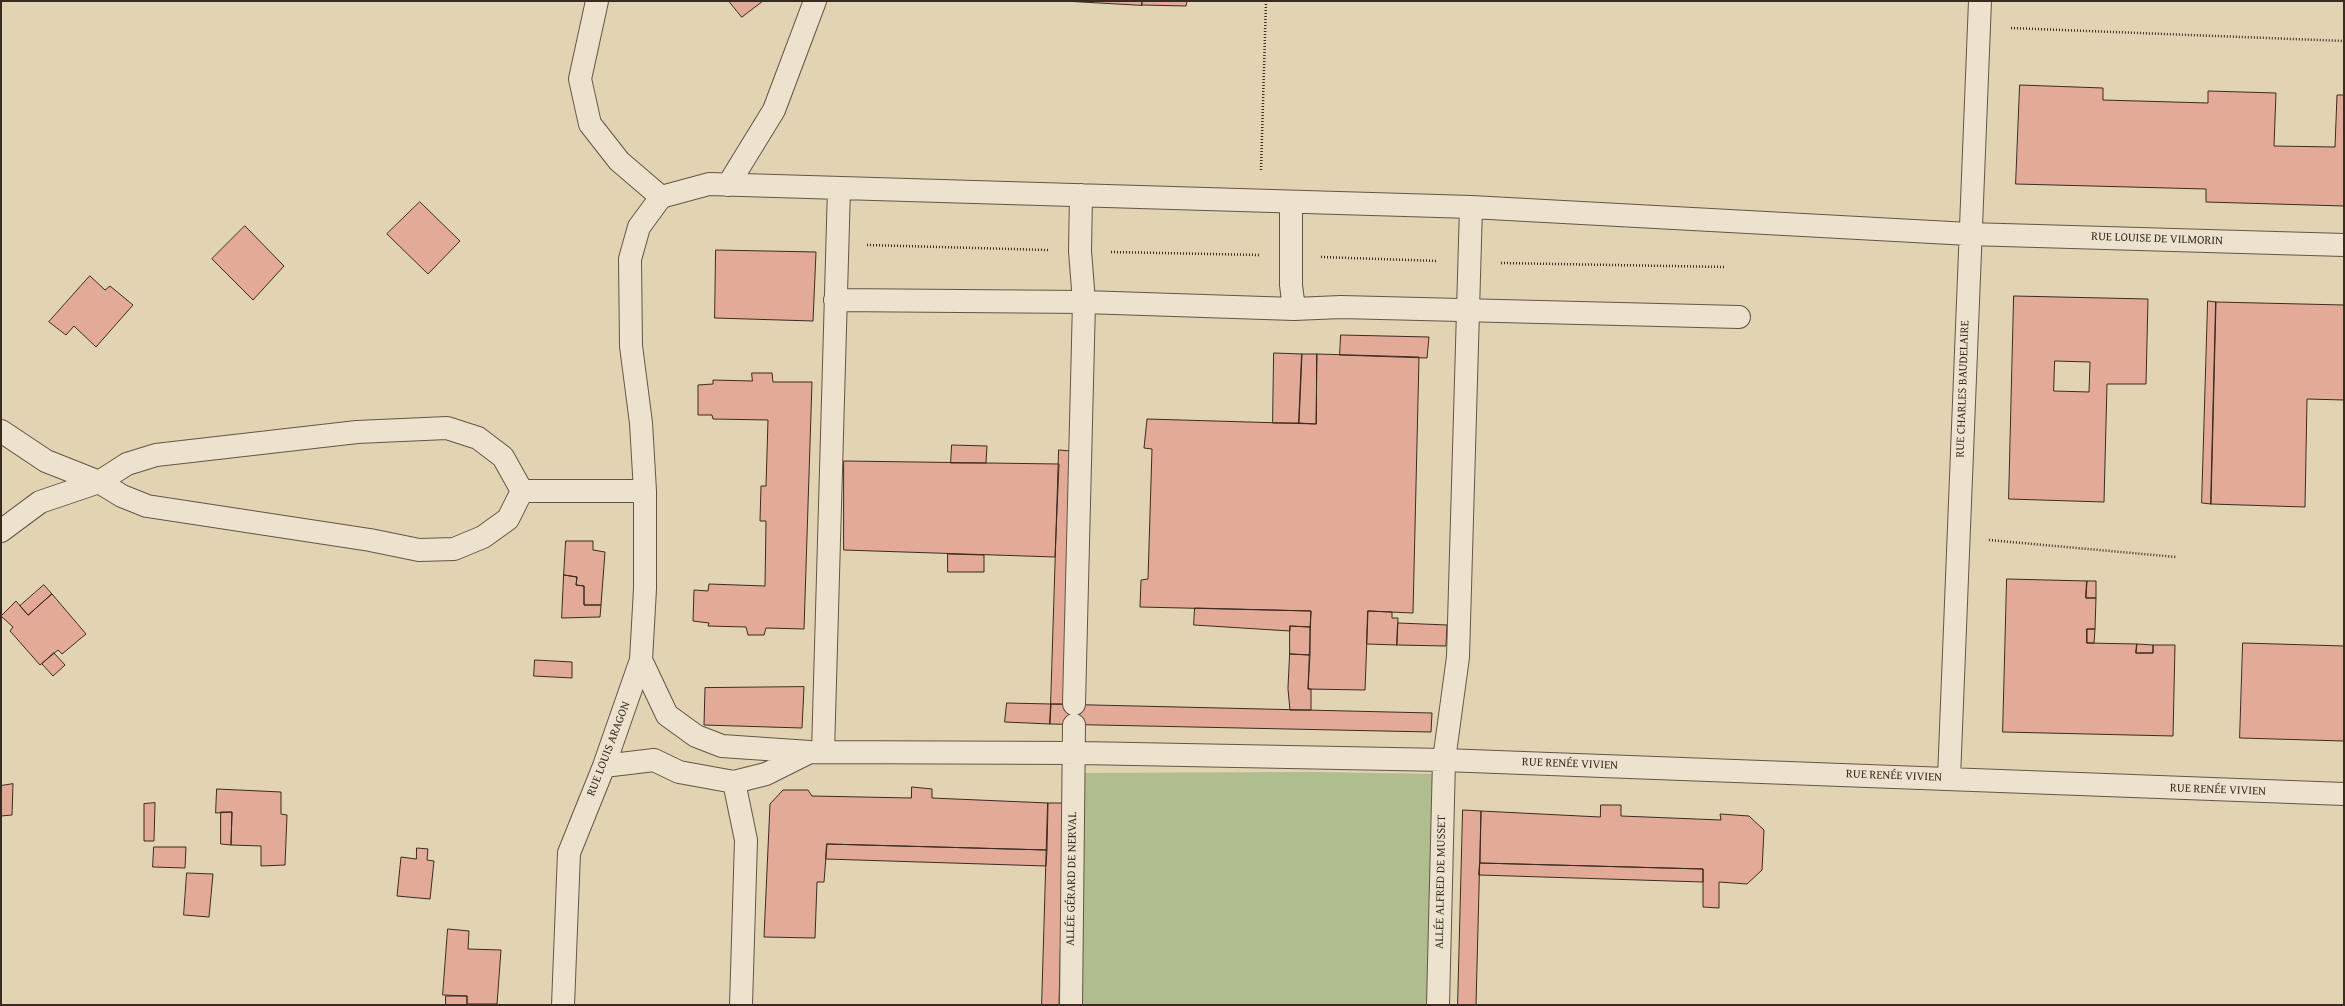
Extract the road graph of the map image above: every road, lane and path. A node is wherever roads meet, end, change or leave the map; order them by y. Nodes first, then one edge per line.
1 (597, 1) edge
2 (815, 1) edge
3 (1266, 1) edge
4 (1980, 1) edge
5 (1980, 27) junction
6 (2344, 42) edge
7 (728, 185) junction
8 (840, 188) junction
9 (1081, 196) junction
10 (660, 197) junction
11 (1260, 201) junction
12 (1291, 202) junction
13 (1471, 208) junction
14 (1969, 234) junction
15 (2344, 245) edge
16 (835, 300) junction
17 (1084, 302) junction
18 (1294, 309) junction
19 (1467, 310) junction
20 (1739, 317) dead end
21 (1, 431) edge
22 (100, 482) junction
23 (522, 491) junction
24 (646, 491) junction
25 (1, 531) edge
26 (1958, 537) junction
27 (2176, 557) dead end
28 (641, 660) junction
29 (817, 752) junction
30 (1073, 753) junction
31 (1444, 760) junction
32 (604, 766) junction
33 (1950, 778) junction
34 (734, 782) junction
35 (2344, 794) edge
36 (563, 1005) edge
37 (740, 1005) edge
38 (1071, 1005) edge
39 (1438, 1005) edge

1 - 10 street
2 - 7 street
3 - 11 path
4 - 5 street, RUE CHARLES BAUDELAIRE
5 - 6 path
5 - 14 street, RUE CHARLES BAUDELAIRE
7 - 8 street, RUE LOUISE DE VILMORIN
7 - 10 street, RUE LOUISE DE VILMORIN
8 - 9 street, RUE LOUISE DE VILMORIN
8 - 16 street
9 - 11 street, RUE LOUISE DE VILMORIN
9 - 17 street, ALLÉE GÉRARD DE NERVAL
10 - 24 street, RUE LOUIS ARAGON
11 - 12 street, RUE LOUISE DE VILMORIN
12 - 13 street, RUE LOUISE DE VILMORIN
12 - 18 street
13 - 14 street, RUE LOUISE DE VILMORIN
13 - 19 street, ALLÉE ALFRED DE MUSSET
14 - 15 street, RUE LOUISE DE VILMORIN
14 - 26 street, RUE CHARLES BAUDELAIRE
16 - 17 street
16 - 29 street
17 - 18 street
17 - 30 street, ALLÉE GÉRARD DE NERVAL
18 - 19 street
19 - 20 street
19 - 31 street, ALLÉE ALFRED DE MUSSET
21 - 22 street
22 - 23 street
22 - 23 street
22 - 25 street
23 - 24 street
24 - 28 street, RUE LOUIS ARAGON
26 - 27 path
26 - 33 street, RUE CHARLES BAUDELAIRE
28 - 29 street, RUE RENÉE VIVIEN
28 - 32 street, RUE LOUIS ARAGON
29 - 30 street, RUE RENÉE VIVIEN
29 - 34 street
30 - 31 street, RUE RENÉE VIVIEN
30 - 38 street, ALLÉE GÉRARD DE NERVAL
31 - 33 street, RUE RENÉE VIVIEN
31 - 39 street, ALLÉE ALFRED DE MUSSET
32 - 34 street
32 - 36 street, RUE LOUIS ARAGON
33 - 35 street, RUE RENÉE VIVIEN
34 - 37 street

